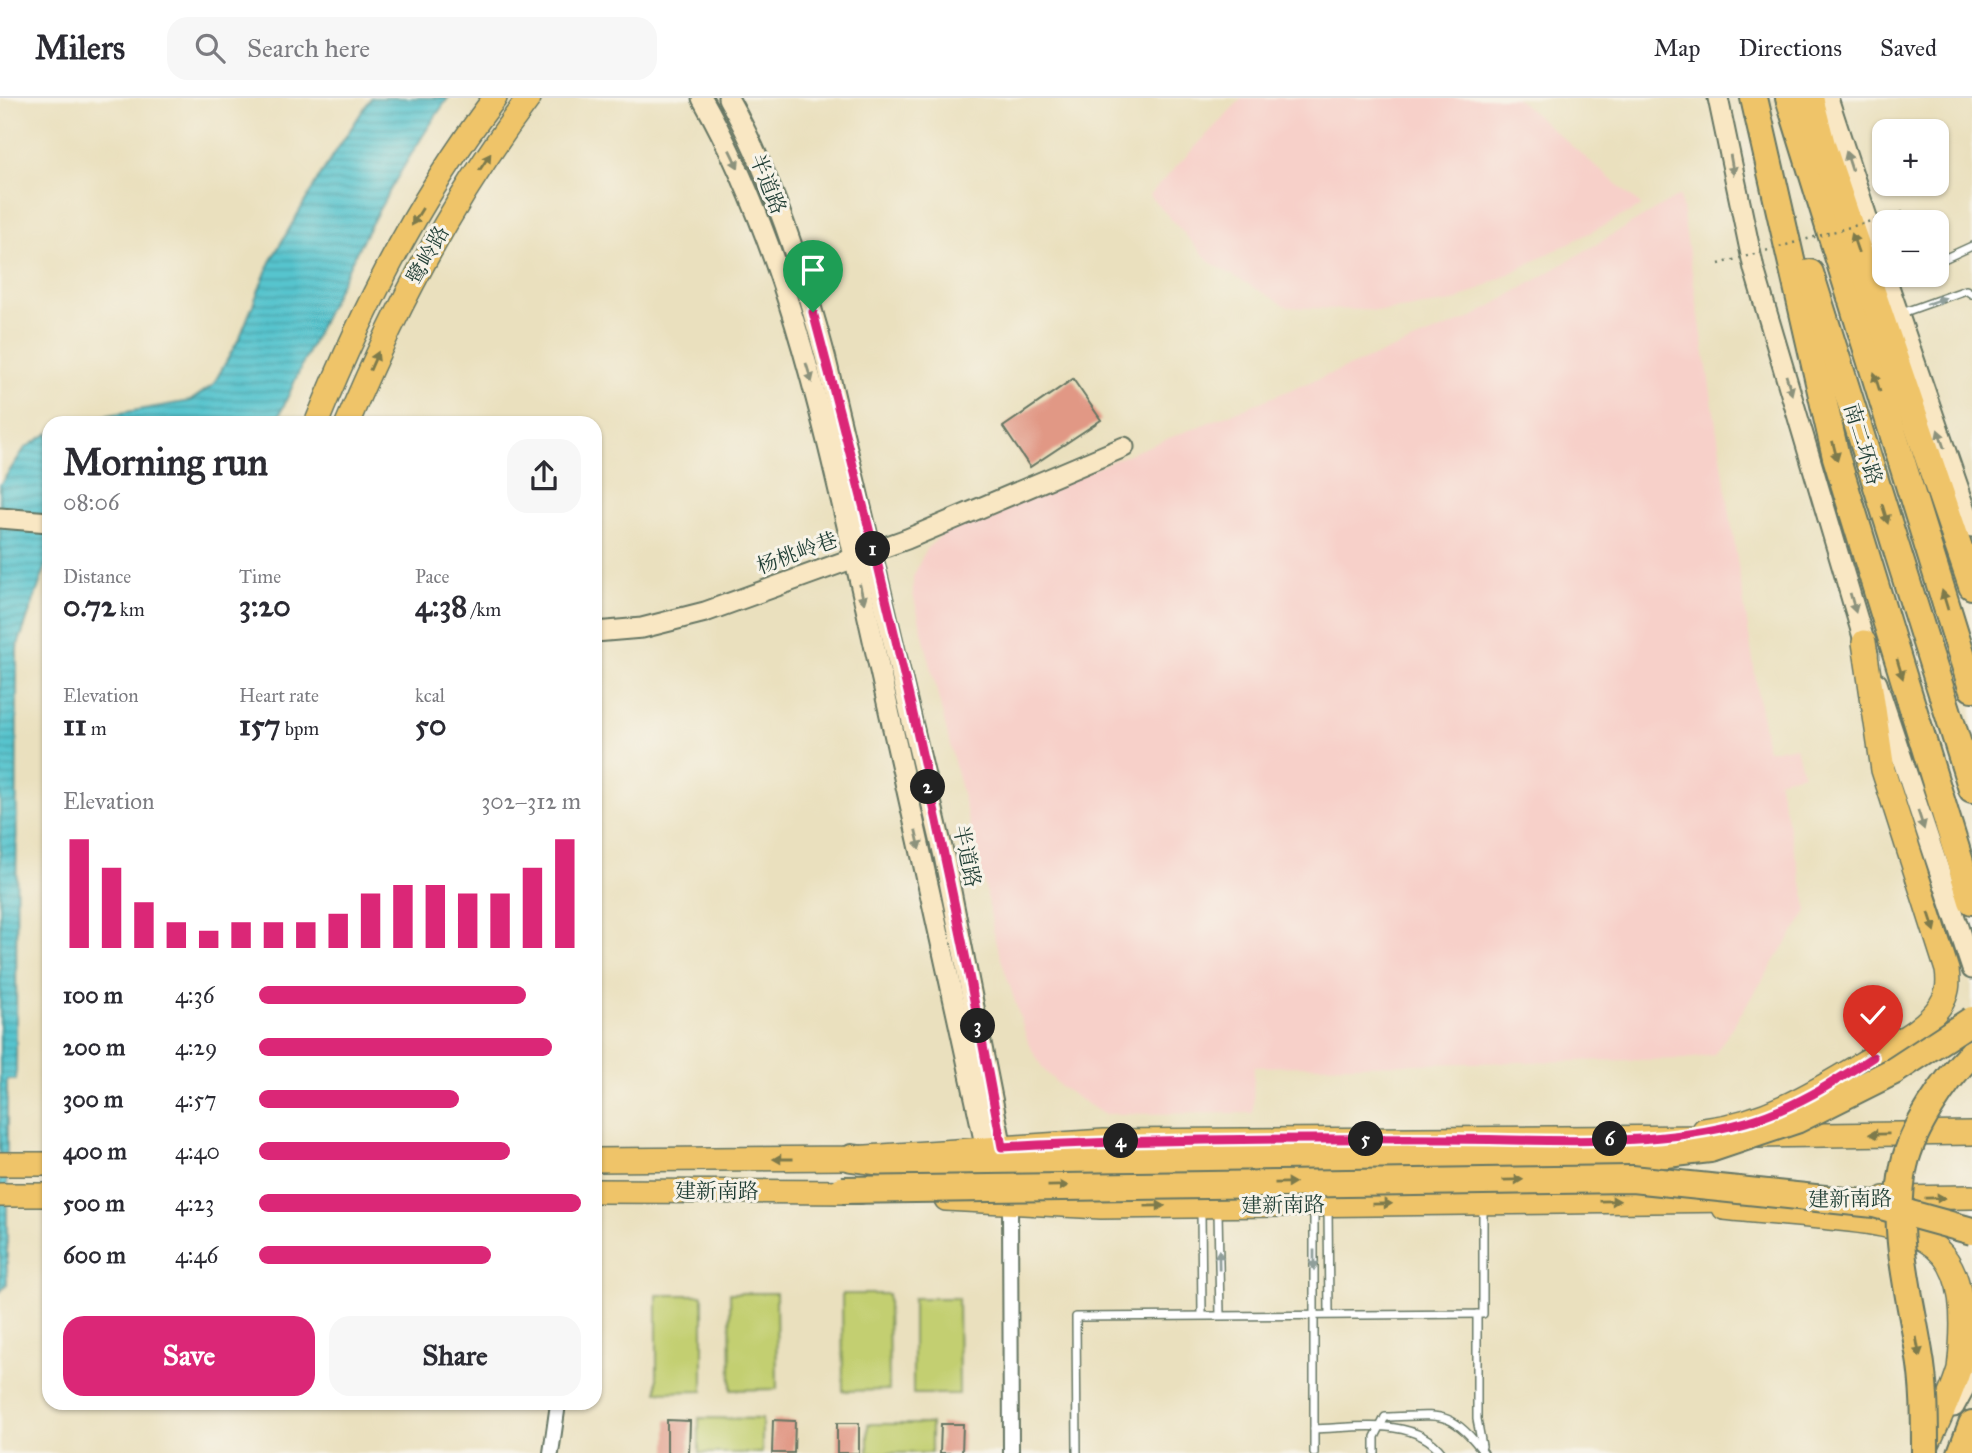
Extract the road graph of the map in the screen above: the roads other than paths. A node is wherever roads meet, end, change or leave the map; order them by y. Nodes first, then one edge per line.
1 (495, 98) edge
2 (538, 98) edge
3 (702, 98) edge
4 (728, 98) edge
5 (1718, 98) edge
6 (1754, 98) edge
7 (1789, 98) edge
8 (1799, 98) edge
9 (1810, 98) edge
10 (1828, 98) edge
11 (522, 107) edge
12 (1822, 145) junction
13 (1872, 229) edge
14 (1972, 246) edge
15 (1949, 257) edge
16 (1891, 287) edge
17 (1972, 294) edge
18 (1899, 314) junction
19 (319, 416) edge
20 (350, 416) edge
21 (1124, 447) dead end
22 (0, 518) edge
23 (42, 521) edge
24 (1972, 527) edge
25 (873, 551) junction
26 (854, 557) junction
27 (1972, 586) edge
28 (602, 631) edge
29 (1864, 642) junction
30 (1972, 688) edge
31 (1970, 782) edge
32 (1972, 901) edge
33 (1972, 969) edge
34 (1972, 1020) edge
35 (1972, 1053) edge
36 (1972, 1133) edge
37 (1629, 1139) junction
38 (994, 1148) junction
39 (852, 1158) junction
40 (602, 1160) edge
41 (5, 1164) edge
42 (42, 1164) edge
43 (842, 1190) junction
44 (602, 1191) edge
45 (5, 1195) edge
46 (42, 1195) edge
47 (1972, 1197) edge
48 (1654, 1201) junction
49 (1483, 1202) junction
50 (1010, 1204) junction
51 (1321, 1205) junction
52 (1209, 1206) junction
53 (1972, 1231) edge
54 (1314, 1314) junction
55 (1329, 1314) junction
56 (1477, 1314) junction
57 (1202, 1315) junction
58 (1220, 1315) junction
59 (1972, 1374) edge
60 (557, 1410) edge
61 (1972, 1424) edge
62 (1378, 1428) junction
63 (1314, 1429) junction
64 (551, 1453) edge
65 (1012, 1453) edge
66 (1077, 1453) edge
67 (1314, 1453) edge
68 (1375, 1453) edge
69 (1442, 1453) edge
70 (1484, 1453) edge
71 (1925, 1453) edge
72 (1961, 1453) edge

1 -> 19 main road, 鹭岭路
2 - 11 main road, 鹭岭路
3 -> 26 main road, 半道路
4 - 25 main road, 半道路
5 -> 29 main road
6 -> 31 highway, 南二环路
6 -> 32 highway
30 -> 7 highway, 南二环路
8 - 12 highway
9 - 12 highway
13 -> 10 main road
20 -> 11 main road, 鹭岭路
27 -> 12 highway
14 - 15 lane
16 - 18 main road
18 -> 17 lane
24 -> 18 main road
21 - 25 main road, 杨桃岭巷
22 - 23 main road
25 - 26 main road, 杨桃岭巷
25 - 38 main road, 半道路
26 - 28 main road, 杨桃岭巷
26 -> 38 main road, 半道路
29 -> 33 main road
29 -> 37 main road
34 - 39 highway, bridge
35 -> 71 highway, bridge
36 -> 37 main road, 建新南路
37 - 38 main road, 建新南路
38 - 39 main road, 建新南路
39 -> 40 main road, 建新南路
41 - 42 main road
43 - 44 main road, 建新南路
43 - 50 main road, 建新南路
43 -> 53 highway, bridge
45 - 46 main road
48 -> 47 main road, 建新南路
49 -> 48 main road, 建新南路
48 - 71 main road
51 -> 49 main road, 建新南路
49 - 56 lane
50 -> 52 main road, 建新南路
50 - 65 street
51 - 52 main road, 建新南路
51 -> 54 lane
51 - 55 lane
52 - 57 lane
58 -> 52 lane
54 - 55 lane
54 - 58 lane
54 - 63 lane
55 - 56 lane
56 - 70 lane
57 - 58 lane
57 - 66 lane
59 - 71 main road
60 - 64 street
61 - 72 highway
62 - 63 lane
62 - 68 lane
62 - 69 lane
62 - 70 lane
63 - 67 lane

